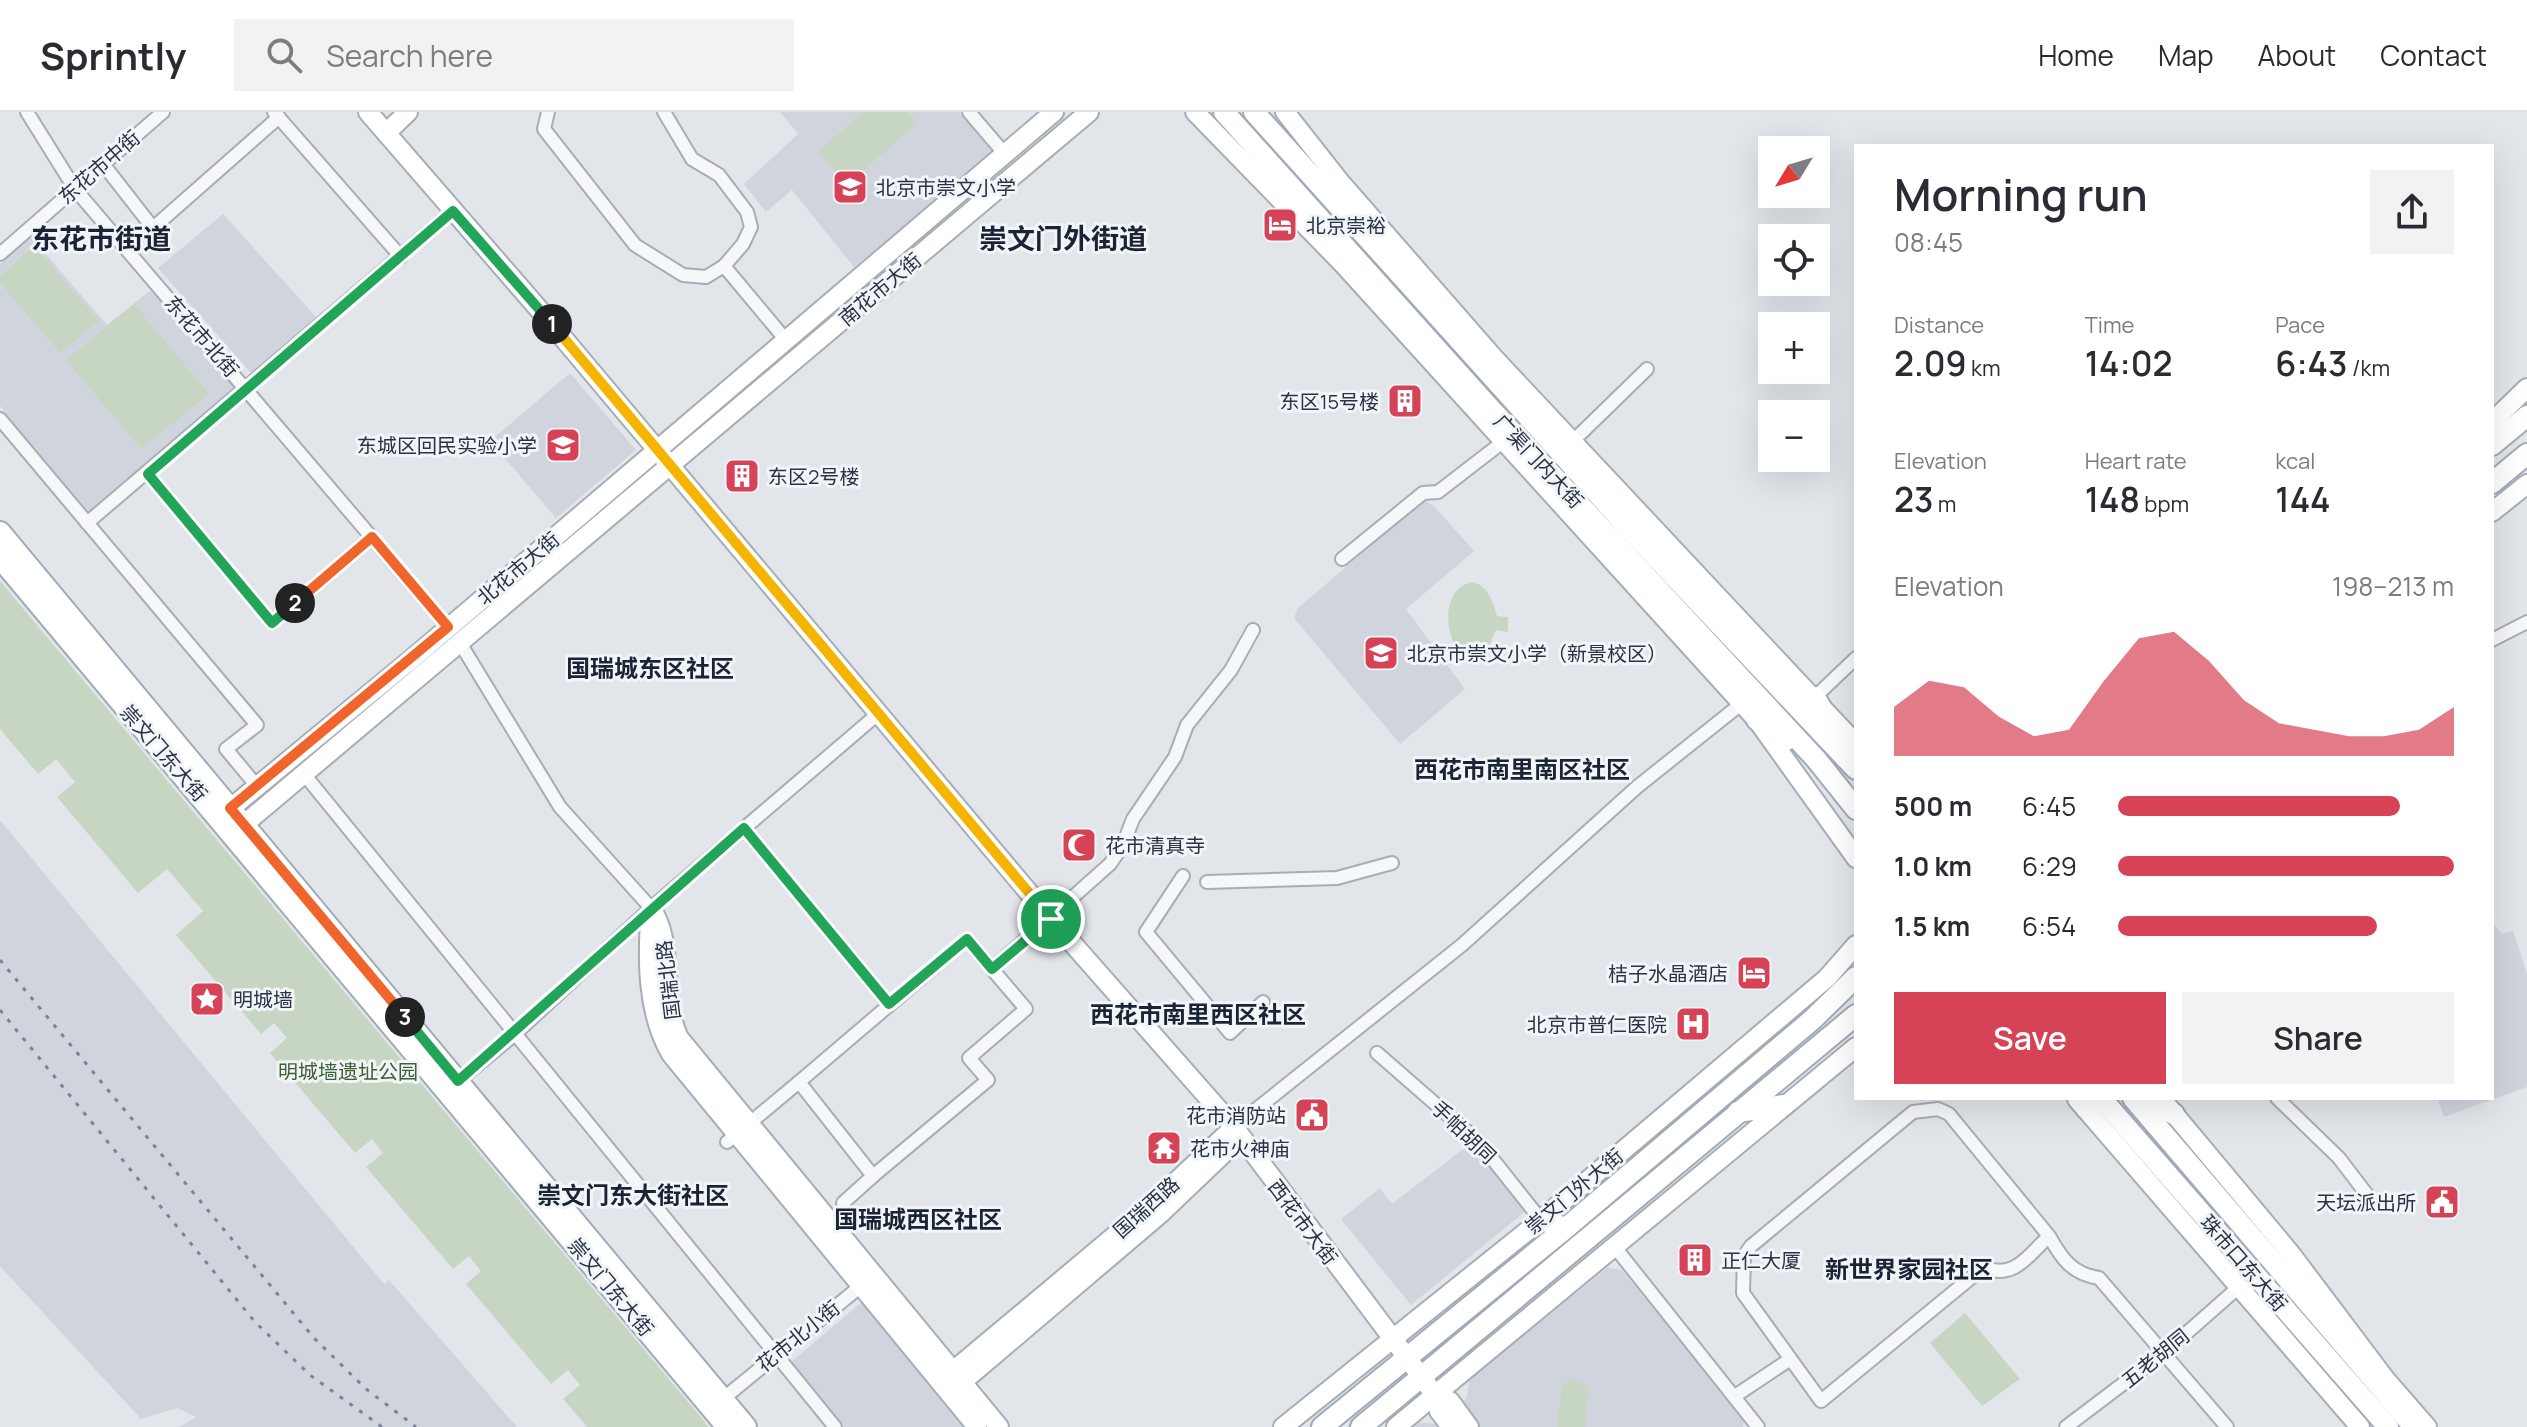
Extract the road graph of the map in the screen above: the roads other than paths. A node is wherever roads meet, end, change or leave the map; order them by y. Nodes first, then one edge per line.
1 (27, 112) edge
2 (163, 112) edge
3 (368, 112) edge
4 (408, 112) edge
5 (548, 112) edge
6 (664, 112) edge
7 (969, 112) edge
8 (1054, 112) edge
9 (1089, 112) edge
10 (1195, 112) edge
11 (1224, 112) edge
12 (1254, 112) edge
13 (1285, 112) edge
14 (276, 115) edge
15 (386, 133) junction
16 (1004, 153) junction
17 (103, 164) junction
18 (75, 189) junction
19 (453, 211) junction
20 (0, 254) edge
21 (401, 257) junction
22 (724, 266) junction
23 (785, 339) junction
24 (1647, 369) dead end
25 (2527, 388) edge
26 (248, 389) junction
27 (2527, 416) edge
28 (0, 419) edge
29 (2494, 420) edge
30 (1504, 441) junction
31 (1571, 443) junction
32 (2494, 443) edge
33 (657, 450) junction
34 (2527, 454) edge
35 (670, 465) junction
36 (148, 474) junction
37 (2494, 481) edge
38 (2527, 484) edge
39 (2498, 507) edge
40 (87, 523) junction
41 (0, 532) edge
42 (372, 537) junction
43 (0, 558) edge
44 (1342, 559) dead end
45 (2527, 622) edge
46 (448, 627) junction
47 (1253, 630) dead end
48 (2494, 639) edge
49 (460, 643) junction
50 (1854, 660) edge
51 (1815, 697) junction
52 (1741, 704) junction
53 (879, 713) junction
54 (1757, 720) junction
55 (1854, 742) edge
56 (1816, 759) junction
57 (1854, 765) edge
58 (1854, 767) edge
59 (304, 774) junction
60 (256, 785) junction
61 (1854, 806) edge
62 (225, 812) junction
63 (744, 828) junction
64 (239, 829) junction
65 (1854, 855) edge
66 (1392, 863) dead end
67 (1183, 876) dead end
68 (1207, 882) dead end
69 (651, 908) junction
70 (1051, 919) junction
71 (1854, 947) edge
72 (992, 969) junction
73 (1854, 978) edge
74 (1263, 1002) dead end
75 (889, 1004) junction
76 (1854, 1017) edge
77 (515, 1034) junction
78 (1854, 1049) edge
79 (1377, 1053) dead end
80 (458, 1081) junction
81 (799, 1082) junction
82 (2086, 1100) edge
83 (2136, 1100) edge
84 (2142, 1100) edge
85 (2279, 1100) edge
86 (1784, 1105) junction
87 (2168, 1106) edge
88 (1738, 1112) junction
89 (1234, 1127) junction
90 (737, 1134) junction
91 (873, 1176) junction
92 (2368, 1196) dead end
93 (843, 1203) dead end
94 (1541, 1220) junction
95 (1566, 1228) junction
96 (2049, 1236) junction
97 (1614, 1246) junction
98 (866, 1281) junction
99 (2240, 1286) junction
100 (1391, 1336) junction
101 (2165, 1352) junction
102 (775, 1353) junction
103 (1406, 1358) junction
104 (1789, 1360) junction
105 (1421, 1377) junction
106 (951, 1382) junction
107 (1435, 1395) junction
108 (1735, 1396) junction
109 (724, 1398) junction
110 (727, 1427) edge
111 (746, 1427) edge
112 (835, 1427) edge
113 (977, 1427) edge
114 (999, 1427) edge
115 (1283, 1427) edge
116 (1322, 1427) edge
117 (1361, 1427) edge
118 (1396, 1427) edge
119 (1451, 1427) edge
120 (1469, 1427) edge
121 (1758, 1427) edge
122 (2066, 1427) edge
123 (2227, 1427) edge
124 (2360, 1427) edge
125 (2388, 1427) edge
126 (2414, 1427) edge
127 (2427, 1427) edge

1 - 18 street, 东花市北街
2 - 17 street, 东花市中街
3 - 15 street, 西花市大街
4 - 15 street
5 - 22 street
6 - 22 street
7 - 16 street
8 - 16 street, 南花市大街
9 - 35 street, 南花市大街
10 - 30 street, 广渠门内大街
11 - 56 main road, 广渠门内大街
12 - 58 main road, 广渠门内大街
13 - 31 street, 广渠门内大街
14 - 17 street
14 - 21 street
15 - 19 street, 西花市大街
16 - 23 street, 南花市大街
17 - 18 street, 东花市中街
18 - 20 street, 东花市中街
18 - 26 street, 东花市北街
19 - 21 street
19 - 33 street, 西花市大街
21 - 26 street
22 - 23 street
23 - 33 street, 南花市大街
24 - 31 street
25 - 29 street
26 - 36 street
26 - 42 street, 东花市北街
27 - 32 main road
28 - 40 street
30 - 44 street
30 - 52 street, 广渠门内大街
31 - 51 street, 广渠门内大街
33 - 35 street, 西花市大街
33 - 46 street, 北花市大街
34 - 37 main road
35 - 49 street, 北花市大街
35 - 53 street, 西花市大街
36 - 40 street
36 - 42 street
38 - 39 street
40 - 60 street
41 - 62 main road, 崇文门东大街
42 - 46 street, 东花市北街
43 - 62 main road, 崇文门东大街
45 - 48 street
46 - 60 street, 北花市大街
47 - 70 street
49 - 59 street, 北花市大街
49 - 69 street
50 - 51 street
51 - 55 street, 广渠门内大街
51 - 57 main road
52 - 54 street, 广渠门内大街
52 - 89 street
53 - 63 street
53 - 70 street, 西花市大街
54 - 56 main road
54 - 65 street, 广渠门内大街
56 - 61 main road, 广渠门内大街
59 - 64 street, 北花市大街
59 - 77 street
60 - 62 street, 北花市大街
62 - 64 main road
63 - 69 street
63 - 75 street
64 - 80 main road, 崇文门东大街
64 - 110 main road, 崇文门东大街
66 - 68 street
67 - 74 street
69 - 77 street
69 - 90 street, 国瑞北路
70 - 72 street
70 - 89 street, 西花市大街
71 - 94 street, 崇文门外大街
72 - 75 street
72 - 91 street
73 - 95 main road, 崇文门外大街
75 - 81 street
76 - 88 main road
77 - 80 street
77 - 102 street
78 - 86 street
79 - 94 street, 手帕胡同
80 - 109 main road, 崇文门东大街
81 - 90 street
81 - 91 street
82 - 99 street, 珠市口东大街
82 - 125 main road, 珠市口东大街
83 - 126 main road, 珠市口东大街
84 - 87 main road
85 - 92 street
86 - 88 main road
86 - 97 street
87 - 127 street, 珠市口东大街
88 - 105 main road
89 - 100 street, 西花市大街
89 - 106 street, 国瑞西路
90 - 98 street, 国瑞北路
90 - 106 street, 国瑞北路
91 - 93 street
94 - 95 main road
94 - 100 street, 崇文门外大街
95 - 103 main road, 崇文门外大街
96 - 101 street
96 - 104 street
96 - 104 street
97 - 107 street
97 - 108 street
98 - 102 street, 花市北小街
98 - 106 street, 国瑞北路
99 - 101 street, 五老胡同
99 - 124 street, 珠市口东大街
100 - 103 street, 西花市大街
100 - 115 street, 崇文门外大街
101 - 122 street, 五老胡同
101 - 123 street
102 - 109 street, 花市北小街
102 - 112 street
103 - 105 street, 西花市大街
103 - 116 main road, 崇文门外大街
104 - 108 street
105 - 107 street, 西花市大街
105 - 117 main road
106 - 113 street, 国瑞北路
106 - 114 street, 国瑞北路
107 - 118 street
107 - 119 street
107 - 120 street
108 - 121 street
109 - 111 main road, 崇文门东大街

